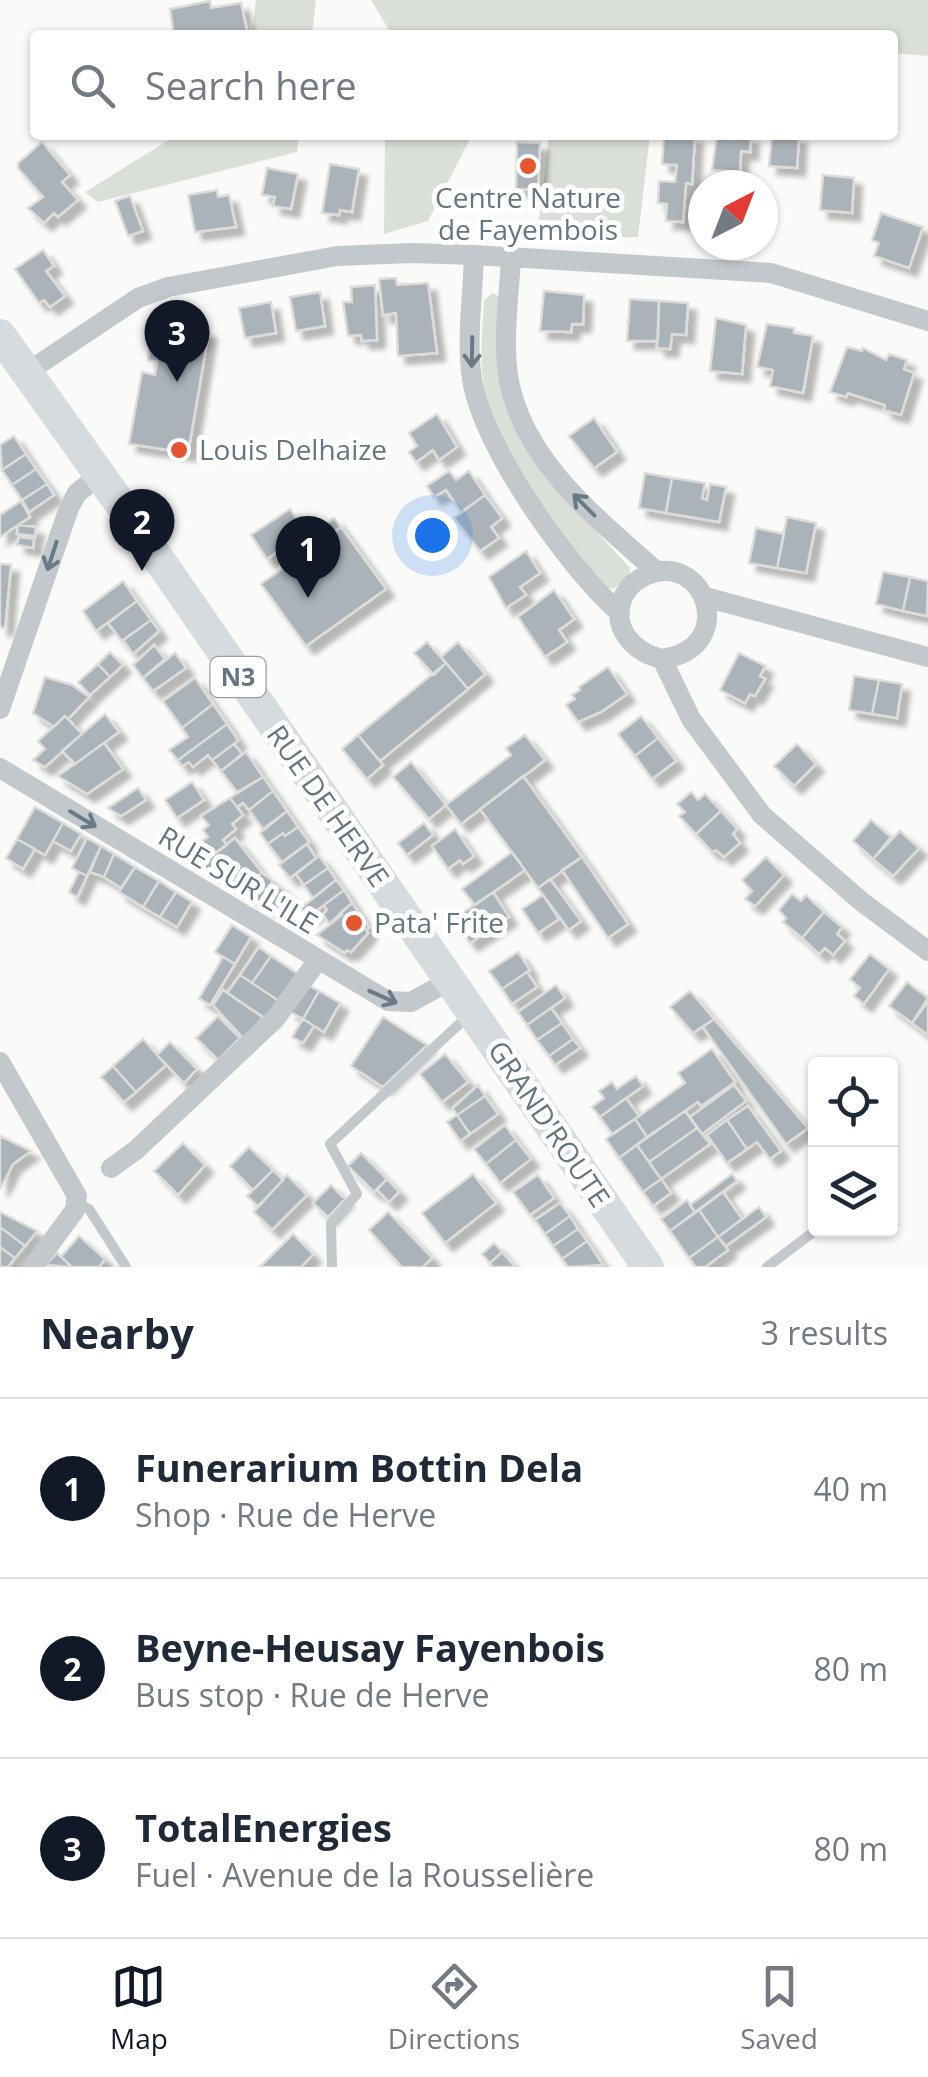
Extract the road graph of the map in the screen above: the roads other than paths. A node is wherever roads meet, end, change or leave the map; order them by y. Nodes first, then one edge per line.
1 (474, 255) junction
2 (511, 258) junction
3 (928, 320) edge
4 (0, 335) edge
5 (26, 373) junction
6 (100, 475) junction
7 (656, 571) junction
8 (704, 597) junction
9 (620, 613) junction
10 (928, 657) edge
11 (662, 659) junction
12 (0, 709) edge
13 (0, 768) edge
14 (928, 952) edge
15 (318, 960) junction
16 (452, 980) junction
17 (472, 1012) junction
18 (0, 1062) edge
19 (111, 1168) dead end
20 (78, 1203) junction
21 (808, 1236) edge
22 (33, 1267) edge
23 (126, 1267) edge
24 (332, 1267) edge
25 (648, 1267) edge
26 (767, 1267) edge

1 - 2 street
1 - 5 street
1 -> 9 street
2 - 3 street
7 -> 2 street
4 - 5 main road, RUE DE HERVE / N3
5 - 6 main road, RUE DE HERVE / N3
6 -> 12 street
6 - 16 main road, RUE DE HERVE / N3
7 - 8 street
7 - 9 street
8 - 10 street
8 - 11 street
9 - 11 street
11 - 14 street
13 -> 15 street, RUE SUR L'ILE
15 -> 16 street, RUE SUR L'ILE
15 - 19 street
16 - 17 main road, GRAND'ROUTE / N3
17 - 24 lane
17 - 25 main road, GRAND'ROUTE / N3
18 - 20 street
20 - 22 street
20 - 23 lane
21 - 26 lane

